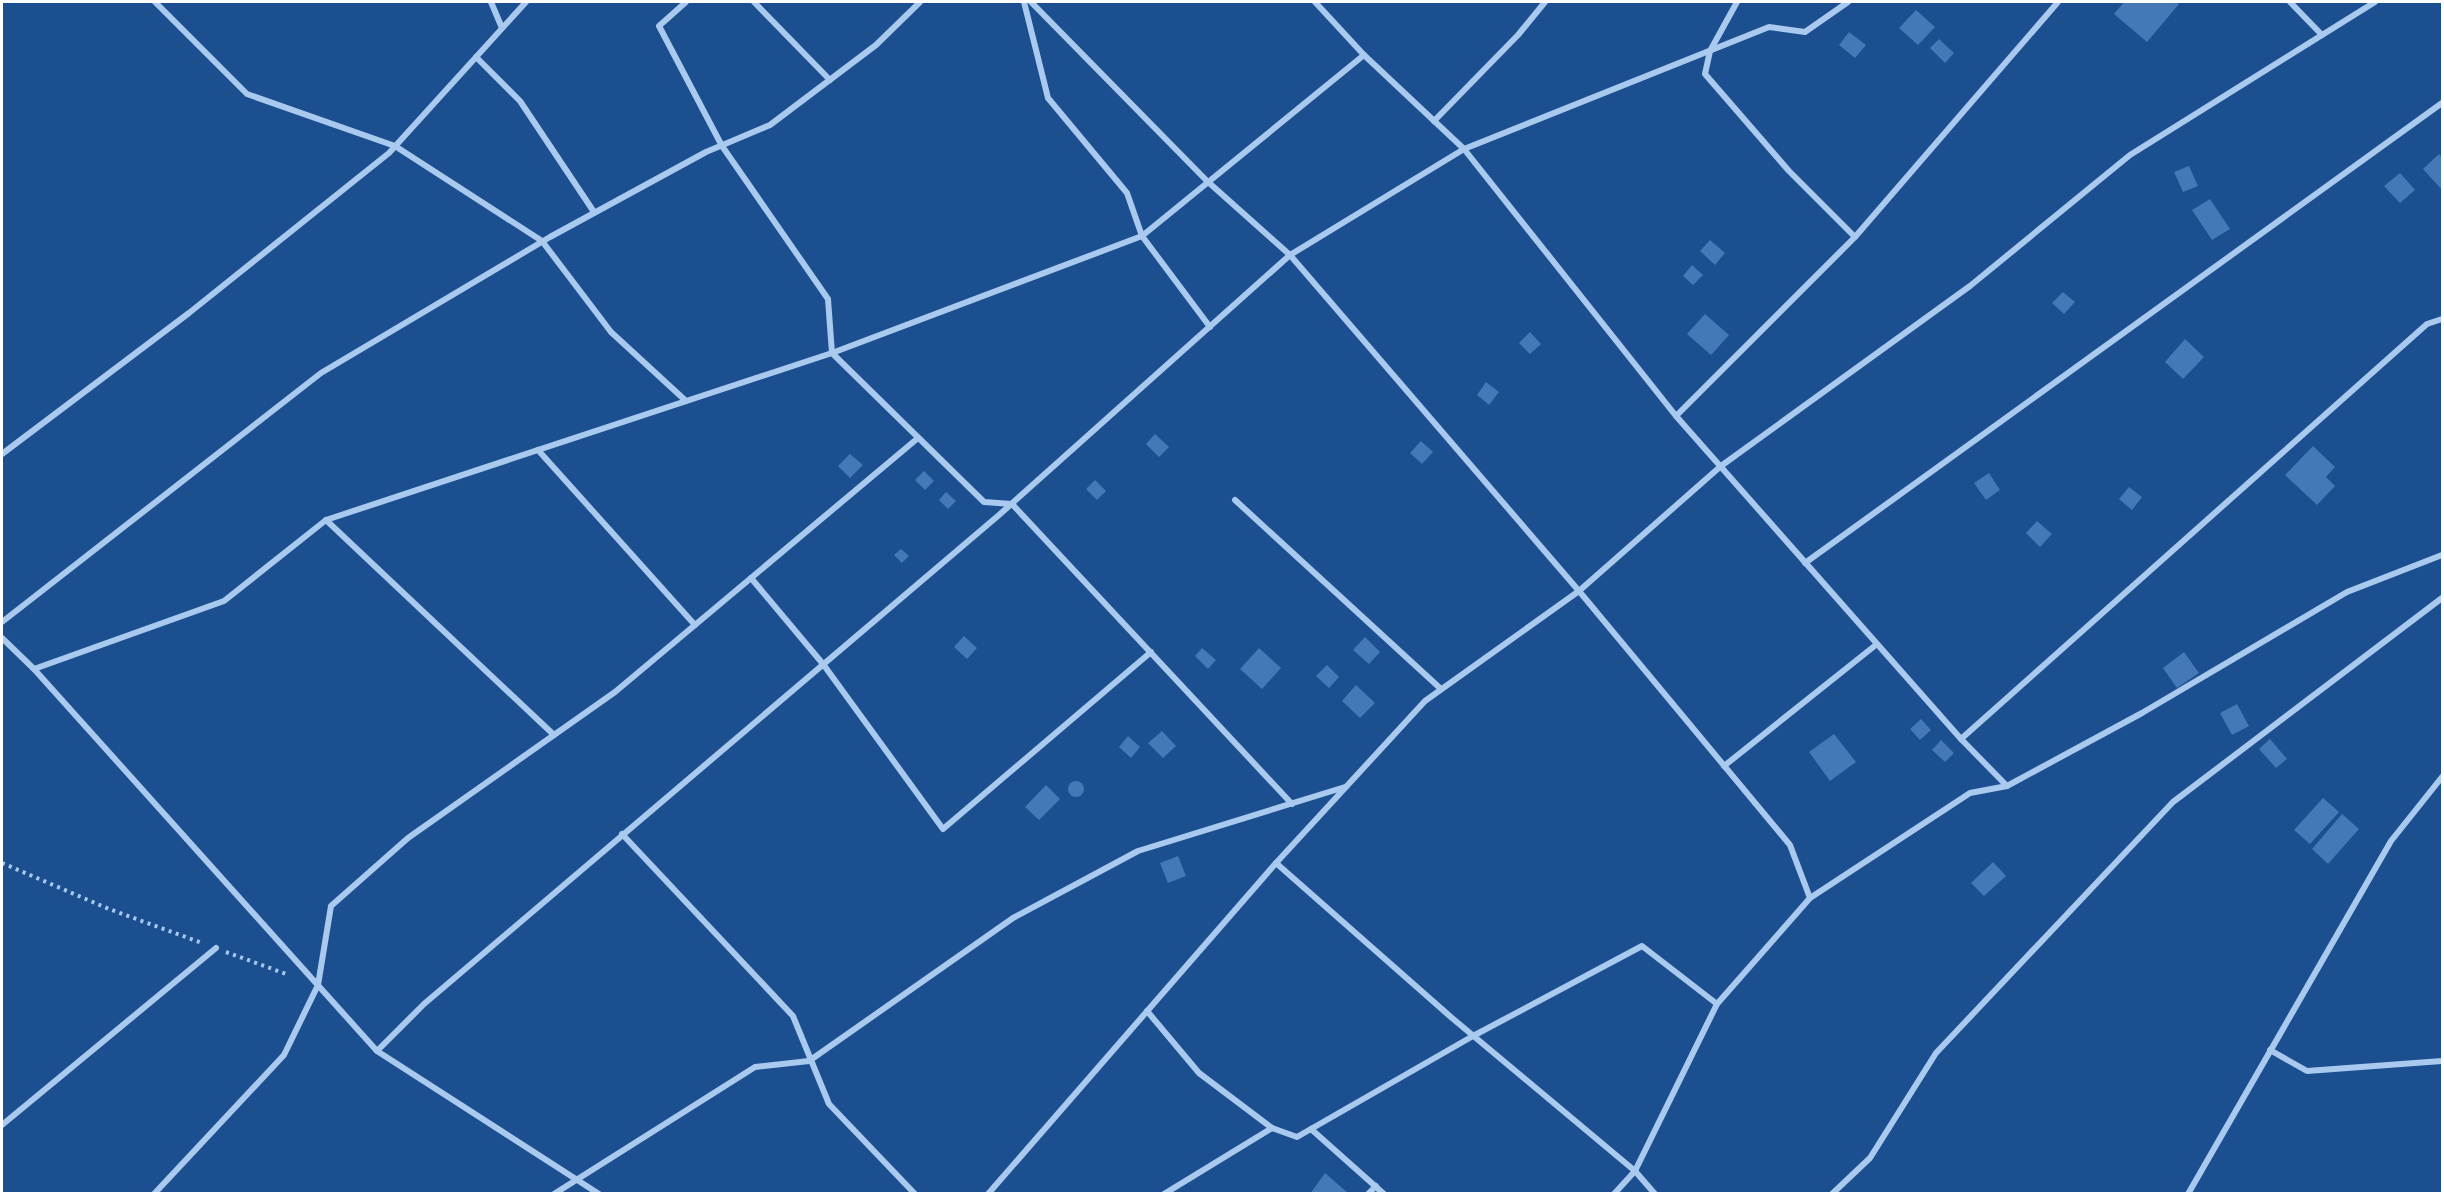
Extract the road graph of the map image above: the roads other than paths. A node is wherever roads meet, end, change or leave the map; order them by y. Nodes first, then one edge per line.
1 (155, 2) edge
2 (491, 2) edge
3 (526, 2) edge
4 (687, 2) edge
5 (754, 2) edge
6 (920, 2) edge
7 (1024, 2) edge
8 (1031, 2) edge
9 (1315, 2) edge
10 (1545, 2) edge
11 (1737, 2) edge
12 (1848, 2) edge
13 (2058, 2) edge
14 (2290, 2) edge
15 (2375, 2) edge
16 (502, 28) junction
17 (2322, 35) junction
18 (1710, 51) junction
19 (1364, 55) junction
20 (476, 57) junction
21 (830, 80) junction
22 (2442, 103) edge
23 (1434, 121) junction
24 (395, 146) junction
25 (722, 146) junction
26 (1464, 149) junction
27 (1206, 181) junction
28 (594, 212) junction
29 (1142, 236) junction
30 (1855, 237) junction
31 (542, 241) junction
32 (1290, 255) junction
33 (2442, 319) edge
34 (1210, 327) junction
35 (832, 352) junction
36 (686, 401) junction
37 (1676, 416) junction
38 (918, 438) junction
39 (538, 450) junction
40 (2, 454) edge
41 (1721, 466) junction
42 (1235, 500) dead end
43 (1012, 504) junction
44 (327, 520) junction
45 (2442, 555) edge
46 (1804, 563) junction
47 (751, 578) junction
48 (1580, 591) junction
49 (2442, 598) edge
50 (2, 622) edge
51 (695, 625) junction
52 (2, 638) edge
53 (1877, 644) junction
54 (1151, 652) junction
55 (823, 664) junction
56 (34, 669) junction
57 (1441, 689) junction
58 (554, 735) junction
59 (1961, 740) junction
60 (1724, 766) junction
61 (2442, 777) edge
62 (2007, 786) junction
63 (1346, 787) junction
64 (1292, 804) junction
65 (622, 834) junction
66 (1276, 863) junction
67 (1810, 898) junction
68 (216, 948) road end
69 (318, 985) junction
70 (1717, 1004) junction
71 (1147, 1011) junction
72 (1473, 1036) junction
73 (2270, 1050) junction
74 (377, 1051) junction
75 (809, 1061) junction
76 (2442, 1061) edge
77 (2, 1125) edge
78 (1272, 1128) junction
79 (1311, 1129) junction
80 (1635, 1171) junction
81 (577, 1178) junction
82 (1376, 1186) junction
83 (154, 1194) edge
84 (554, 1194) edge
85 (599, 1194) edge
86 (915, 1194) edge
87 (988, 1194) edge
88 (1164, 1194) edge
89 (1368, 1194) edge
90 (1384, 1194) edge
91 (1614, 1194) edge
92 (1655, 1194) edge
93 (1832, 1194) edge
94 (2188, 1194) edge

1 - 24 street
2 - 16 street
3 - 16 street
4 - 25 street
5 - 21 street
6 - 21 street
7 - 29 street
8 - 27 street
9 - 19 street
10 - 23 street
11 - 18 street
12 - 18 street
13 - 30 street
14 - 17 street
15 - 17 street
16 - 20 street
17 - 41 street
18 - 26 street
18 - 30 street
19 - 23 street
19 - 27 street
20 - 24 street
20 - 28 street
21 - 25 street
22 - 46 street
23 - 26 street
24 - 31 street
24 - 40 street
25 - 28 street
25 - 35 street
26 - 32 street
26 - 37 street
27 - 29 street
27 - 32 street
28 - 31 street
29 - 34 street
29 - 35 street
30 - 37 street
31 - 36 street
31 - 50 street
32 - 34 street
32 - 48 street
33 - 59 street
34 - 43 street
35 - 36 street
35 - 38 street
36 - 39 street
37 - 41 street
38 - 43 street
38 - 47 street
39 - 44 street
39 - 51 street
41 - 46 street
41 - 48 street
42 - 57 street
43 - 54 street
43 - 55 street
44 - 56 street
44 - 58 street
45 - 62 street
46 - 53 street
47 - 51 street
47 - 55 street
48 - 57 street
48 - 60 street
49 - 93 street
51 - 58 street
52 - 56 street
53 - 59 street
53 - 60 street
54 - 55 street
54 - 64 street
55 - 65 street
56 - 69 street
57 - 63 street
58 - 69 street
59 - 62 street
60 - 67 street
61 - 73 street
62 - 67 street
63 - 64 street
63 - 66 street
64 - 75 street
65 - 74 street
65 - 75 street
66 - 71 street
66 - 72 street
67 - 70 street
68 - 77 street
69 - 74 street
69 - 83 street
70 - 72 street
70 - 80 street
71 - 78 street
71 - 87 street
72 - 79 street
72 - 80 street
73 - 76 street
73 - 94 street
74 - 81 street
75 - 81 street
75 - 86 street
78 - 79 street
78 - 88 street
79 - 82 street
80 - 91 street
80 - 92 street
81 - 84 street
81 - 85 street
82 - 89 street
82 - 90 street

